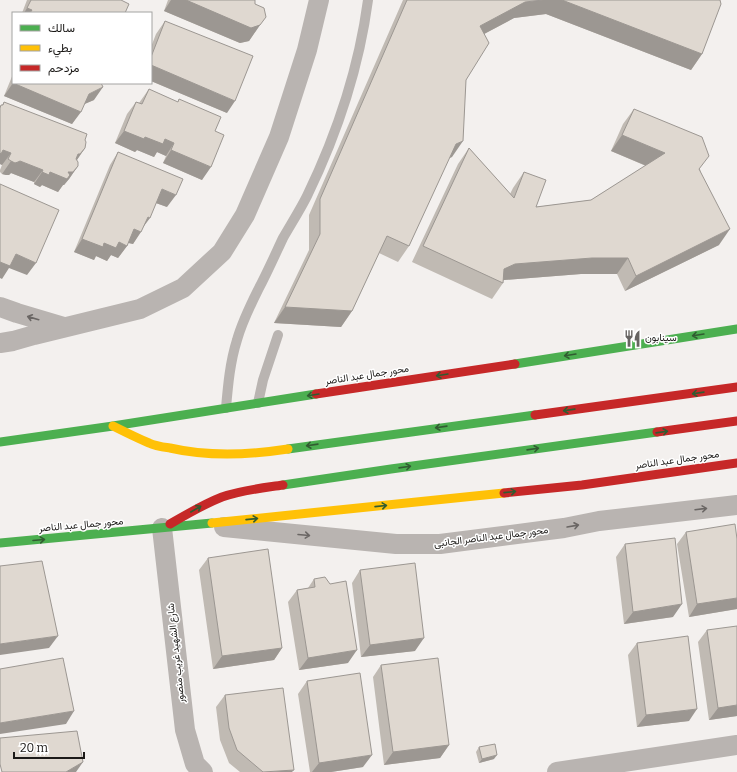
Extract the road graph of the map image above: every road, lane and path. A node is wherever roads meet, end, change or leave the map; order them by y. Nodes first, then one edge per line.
1 (319, 0) edge
2 (368, 0) edge
3 (0, 307) edge
4 (66, 328) junction
5 (737, 328) edge
6 (278, 335) dead end
7 (0, 343) edge
8 (737, 388) edge
9 (258, 403) junction
10 (226, 408) junction
11 (737, 421) edge
12 (113, 426) junction
13 (0, 442) edge
14 (737, 463) edge
15 (737, 505) edge
16 (196, 525) junction
17 (162, 528) junction
18 (0, 543) edge
19 (737, 745) edge
20 (203, 772) edge
21 (557, 772) edge

1 - 4 street
2 - 10 lane
4 -> 3 street
4 - 7 street
5 -> 9 main road, محور جمال عبد الناصر
6 - 9 lane
8 -> 12 main road
9 - 10 main road, محور جمال عبد الناصر
10 - 12 main road, محور جمال عبد الناصر
17 -> 11 main road
12 - 13 main road, محور جمال عبد الناصر
16 -> 14 main road, محور جمال عبد الناصر
16 -> 15 street, محور جمال عبد الناصر الجانبى
16 - 17 main road, محور جمال عبد الناصر
18 -> 17 main road, محور جمال عبد الناصر
17 - 20 street, شارع الشهيد غريب منصور
19 - 21 street

